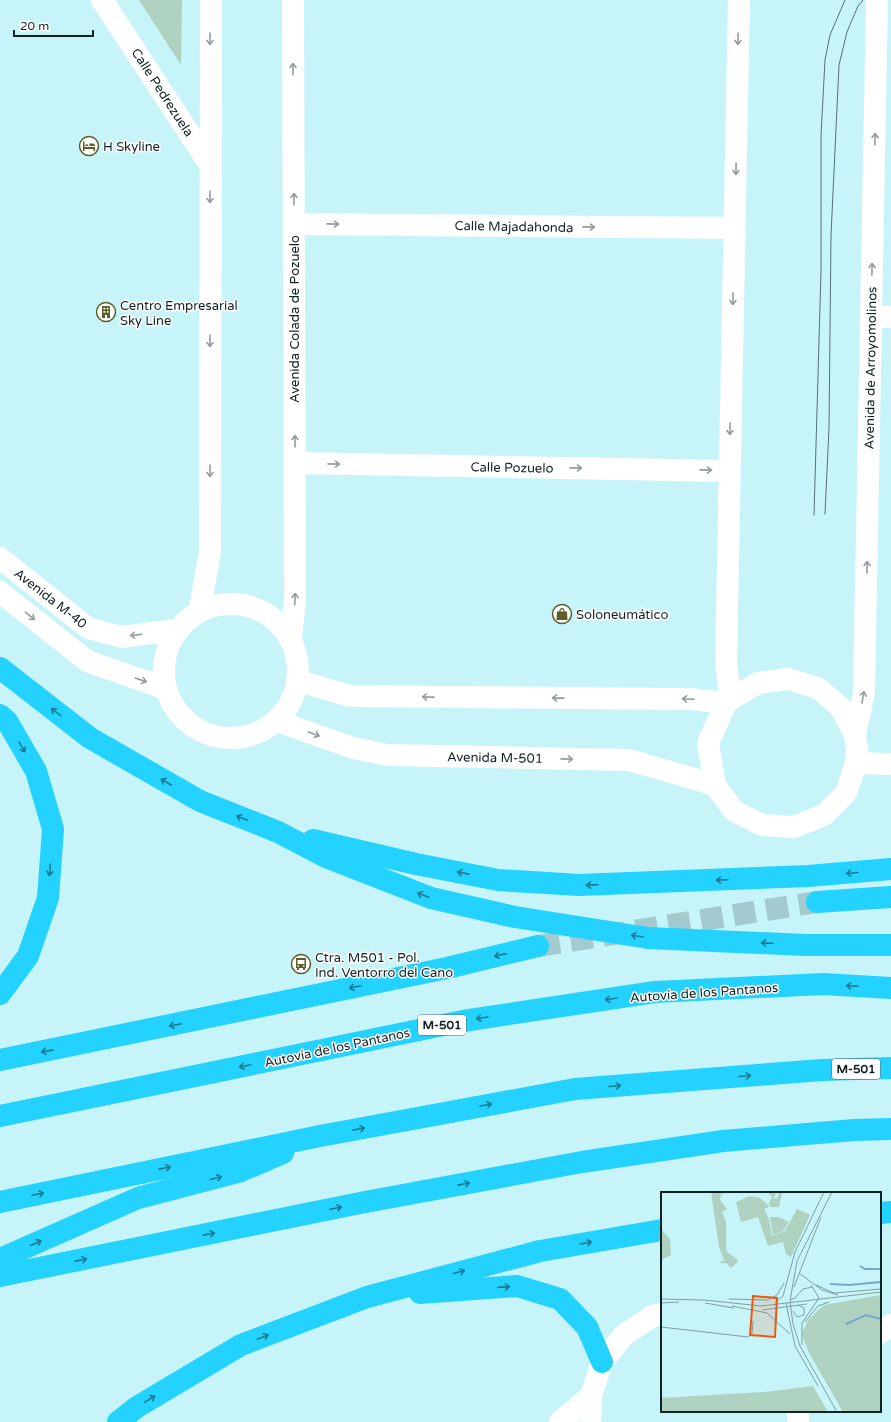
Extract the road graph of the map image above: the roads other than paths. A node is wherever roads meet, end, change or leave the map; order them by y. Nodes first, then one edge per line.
1 (102, 0) edge
2 (211, 0) edge
3 (293, 0) edge
4 (739, 0) edge
5 (879, 4) edge
6 (210, 165) junction
7 (294, 224) junction
8 (734, 228) junction
9 (881, 317) edge
10 (295, 463) junction
11 (729, 471) junction
12 (0, 558) edge
13 (0, 592) edge
14 (200, 609) junction
15 (175, 630) junction
16 (291, 638) junction
17 (0, 668) edge
18 (299, 681) junction
19 (164, 688) junction
20 (729, 701) junction
21 (0, 715) edge
22 (277, 721) junction
23 (855, 735) junction
24 (856, 763) junction
25 (891, 764) edge
26 (715, 786) junction
27 (278, 832) junction
28 (891, 870) edge
29 (891, 897) edge
30 (817, 902) tunnel mouth
31 (891, 945) edge
32 (538, 946) tunnel mouth
33 (891, 988) edge
34 (0, 994) edge
35 (0, 1060) edge
36 (891, 1068) edge
37 (0, 1116) edge
38 (891, 1129) edge
39 (854, 1130) junction
40 (320, 1136) junction
41 (891, 1140) edge
42 (0, 1202) edge
43 (891, 1212) edge
44 (881, 1213) edge
45 (661, 1230) edge
46 (0, 1258) edge
47 (0, 1276) edge
48 (367, 1296) junction
49 (661, 1314) edge
50 (891, 1324) edge
51 (881, 1325) edge
52 (881, 1332) edge
53 (602, 1362) junction
54 (591, 1396) junction
55 (118, 1422) edge
56 (560, 1422) edge
57 (590, 1422) edge

1 - 6 street, Calle Pedrezuela
2 -> 6 street
7 -> 3 street, Avenida Colada de Pozuelo
4 -> 8 street
9 -> 5 street, Avenida de Arroyomolinos
6 -> 14 street
7 -> 8 street, Calle Majadahonda
10 -> 7 street, Avenida Colada de Pozuelo
8 -> 11 street
23 -> 9 street, Avenida de Arroyomolinos
10 -> 11 street, Calle Pozuelo
16 -> 10 street, Avenida Colada de Pozuelo
11 - 20 street
15 -> 12 street, Avenida M-40
13 -> 19 street, Avenida M-40
14 - 15 street
14 - 16 street
15 - 19 street
16 - 18 street
27 -> 17 highway
20 -> 18 street
18 - 22 street
19 - 22 street
20 - 23 street
20 - 26 street
21 -> 34 highway
22 -> 26 street, Avenida M-501
23 - 24 street
24 - 25 street
24 - 26 street
28 -> 27 highway
31 -> 27 highway
29 - 30 highway
32 -> 35 highway
33 -> 37 highway, Autovía de los Pantanos / M-501
40 -> 36 highway, M-501
38 - 39 highway
39 - 41 highway
47 -> 39 highway
42 -> 40 highway, M-501
46 -> 40 highway
43 - 44 highway
48 -> 45 highway
48 -> 53 highway
55 -> 48 highway
49 - 53 street
50 - 51 street
50 - 52 street
53 - 54 street
54 - 56 street
54 - 57 street

